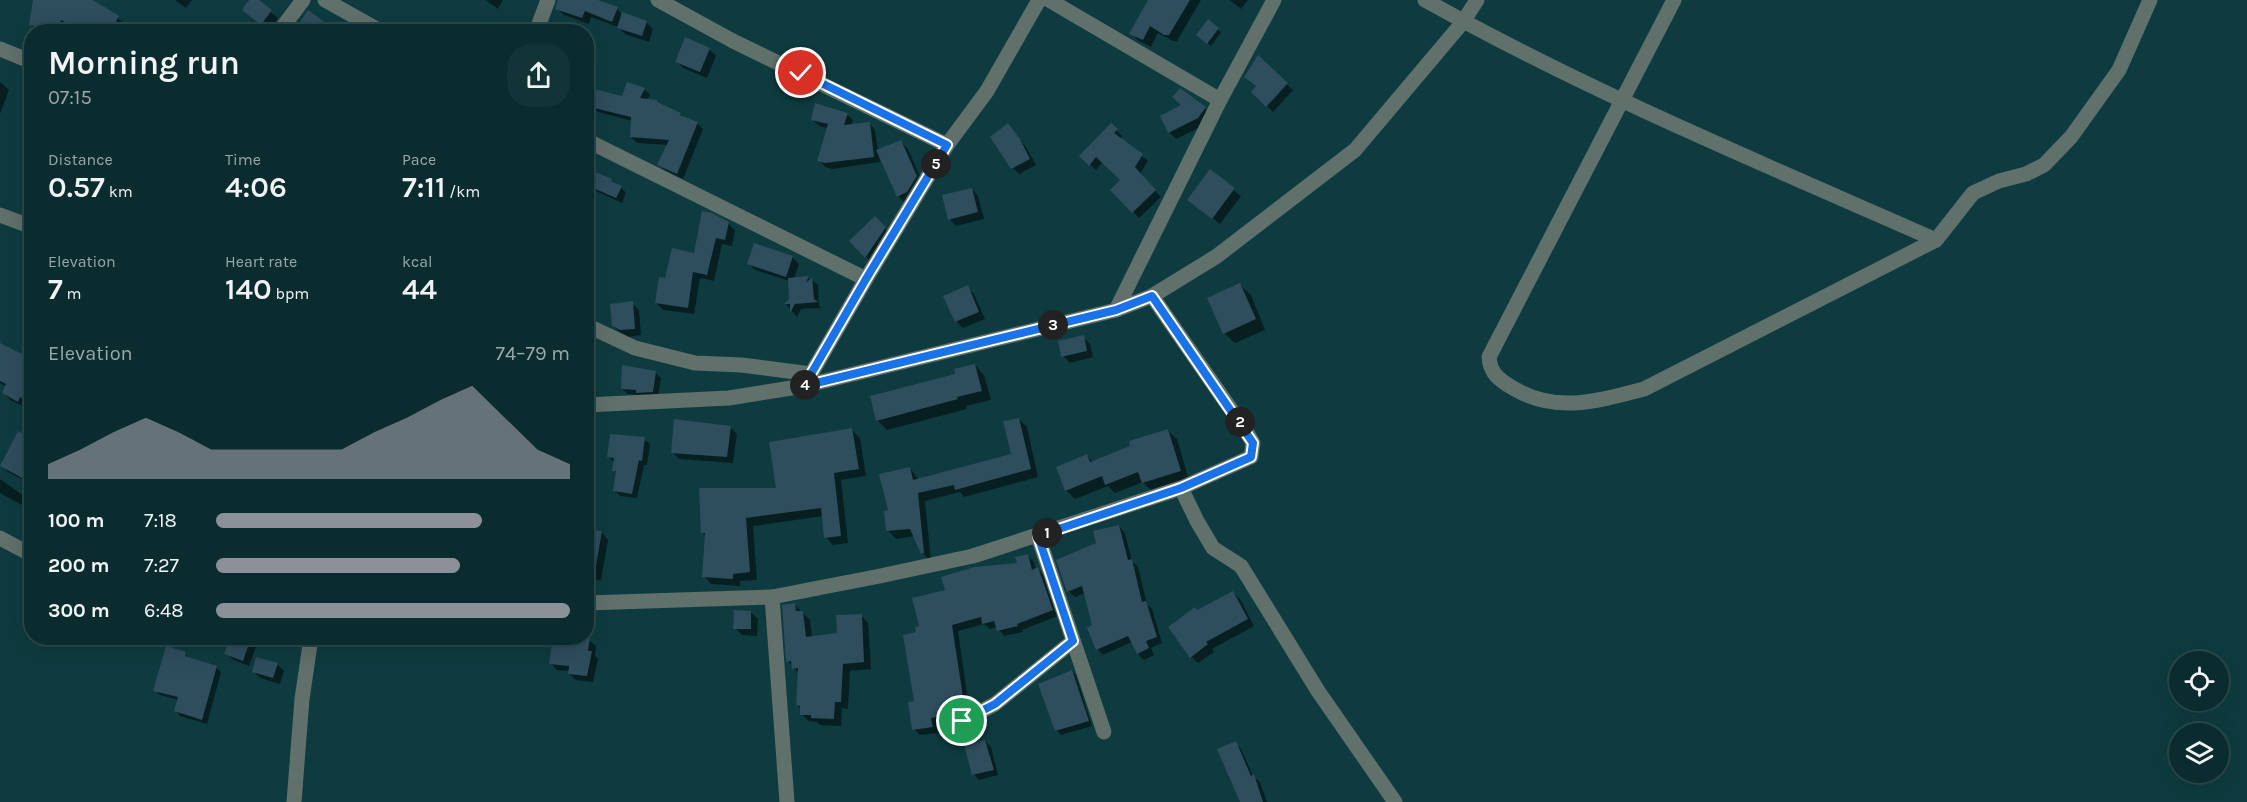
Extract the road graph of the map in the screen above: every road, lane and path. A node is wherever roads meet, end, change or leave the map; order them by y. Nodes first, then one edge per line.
1 (303, 0) edge
2 (325, 0) edge
3 (548, 0) edge
4 (658, 0) edge
5 (1039, 0) edge
6 (1049, 0) edge
7 (1274, 0) edge
8 (1425, 0) edge
9 (1476, 0) edge
10 (1674, 0) edge
11 (2151, 0) edge
12 (1463, 22) junction
13 (285, 24) edge
14 (368, 24) edge
15 (539, 24) edge
16 (0, 49) edge
17 (24, 59) edge
18 (1220, 100) junction
19 (1622, 100) junction
20 (594, 144) edge
21 (947, 145) junction
22 (0, 215) edge
23 (24, 224) edge
24 (1936, 240) junction
25 (866, 279) junction
26 (1152, 296) junction
27 (1116, 310) junction
28 (594, 329) edge
29 (808, 380) junction
30 (594, 405) edge
31 (1181, 488) junction
32 (1038, 536) junction
33 (0, 538) edge
34 (24, 551) edge
35 (772, 597) junction
36 (594, 603) edge
37 (1073, 641) junction
38 (310, 645) edge
39 (962, 721) dead end
40 (1104, 732) dead end
41 (294, 802) edge
42 (787, 802) edge
43 (1395, 802) edge

1 - 13 street
2 - 14 street
3 - 15 street
4 - 21 street
5 - 21 street
6 - 18 street
7 - 18 street
8 - 12 street
9 - 12 street
10 - 19 street
11 - 24 street
12 - 19 street
12 - 26 street
16 - 17 street
18 - 27 street
19 - 24 street
19 - 24 street
20 - 25 street
21 - 25 street
22 - 23 street
25 - 29 street
26 - 27 street
26 - 31 street
27 - 29 street
28 - 29 street
29 - 30 street
31 - 32 street
31 - 43 street
32 - 35 street
32 - 37 street
33 - 34 street
35 - 36 street
35 - 42 street
37 - 39 street
37 - 40 street
38 - 41 street

